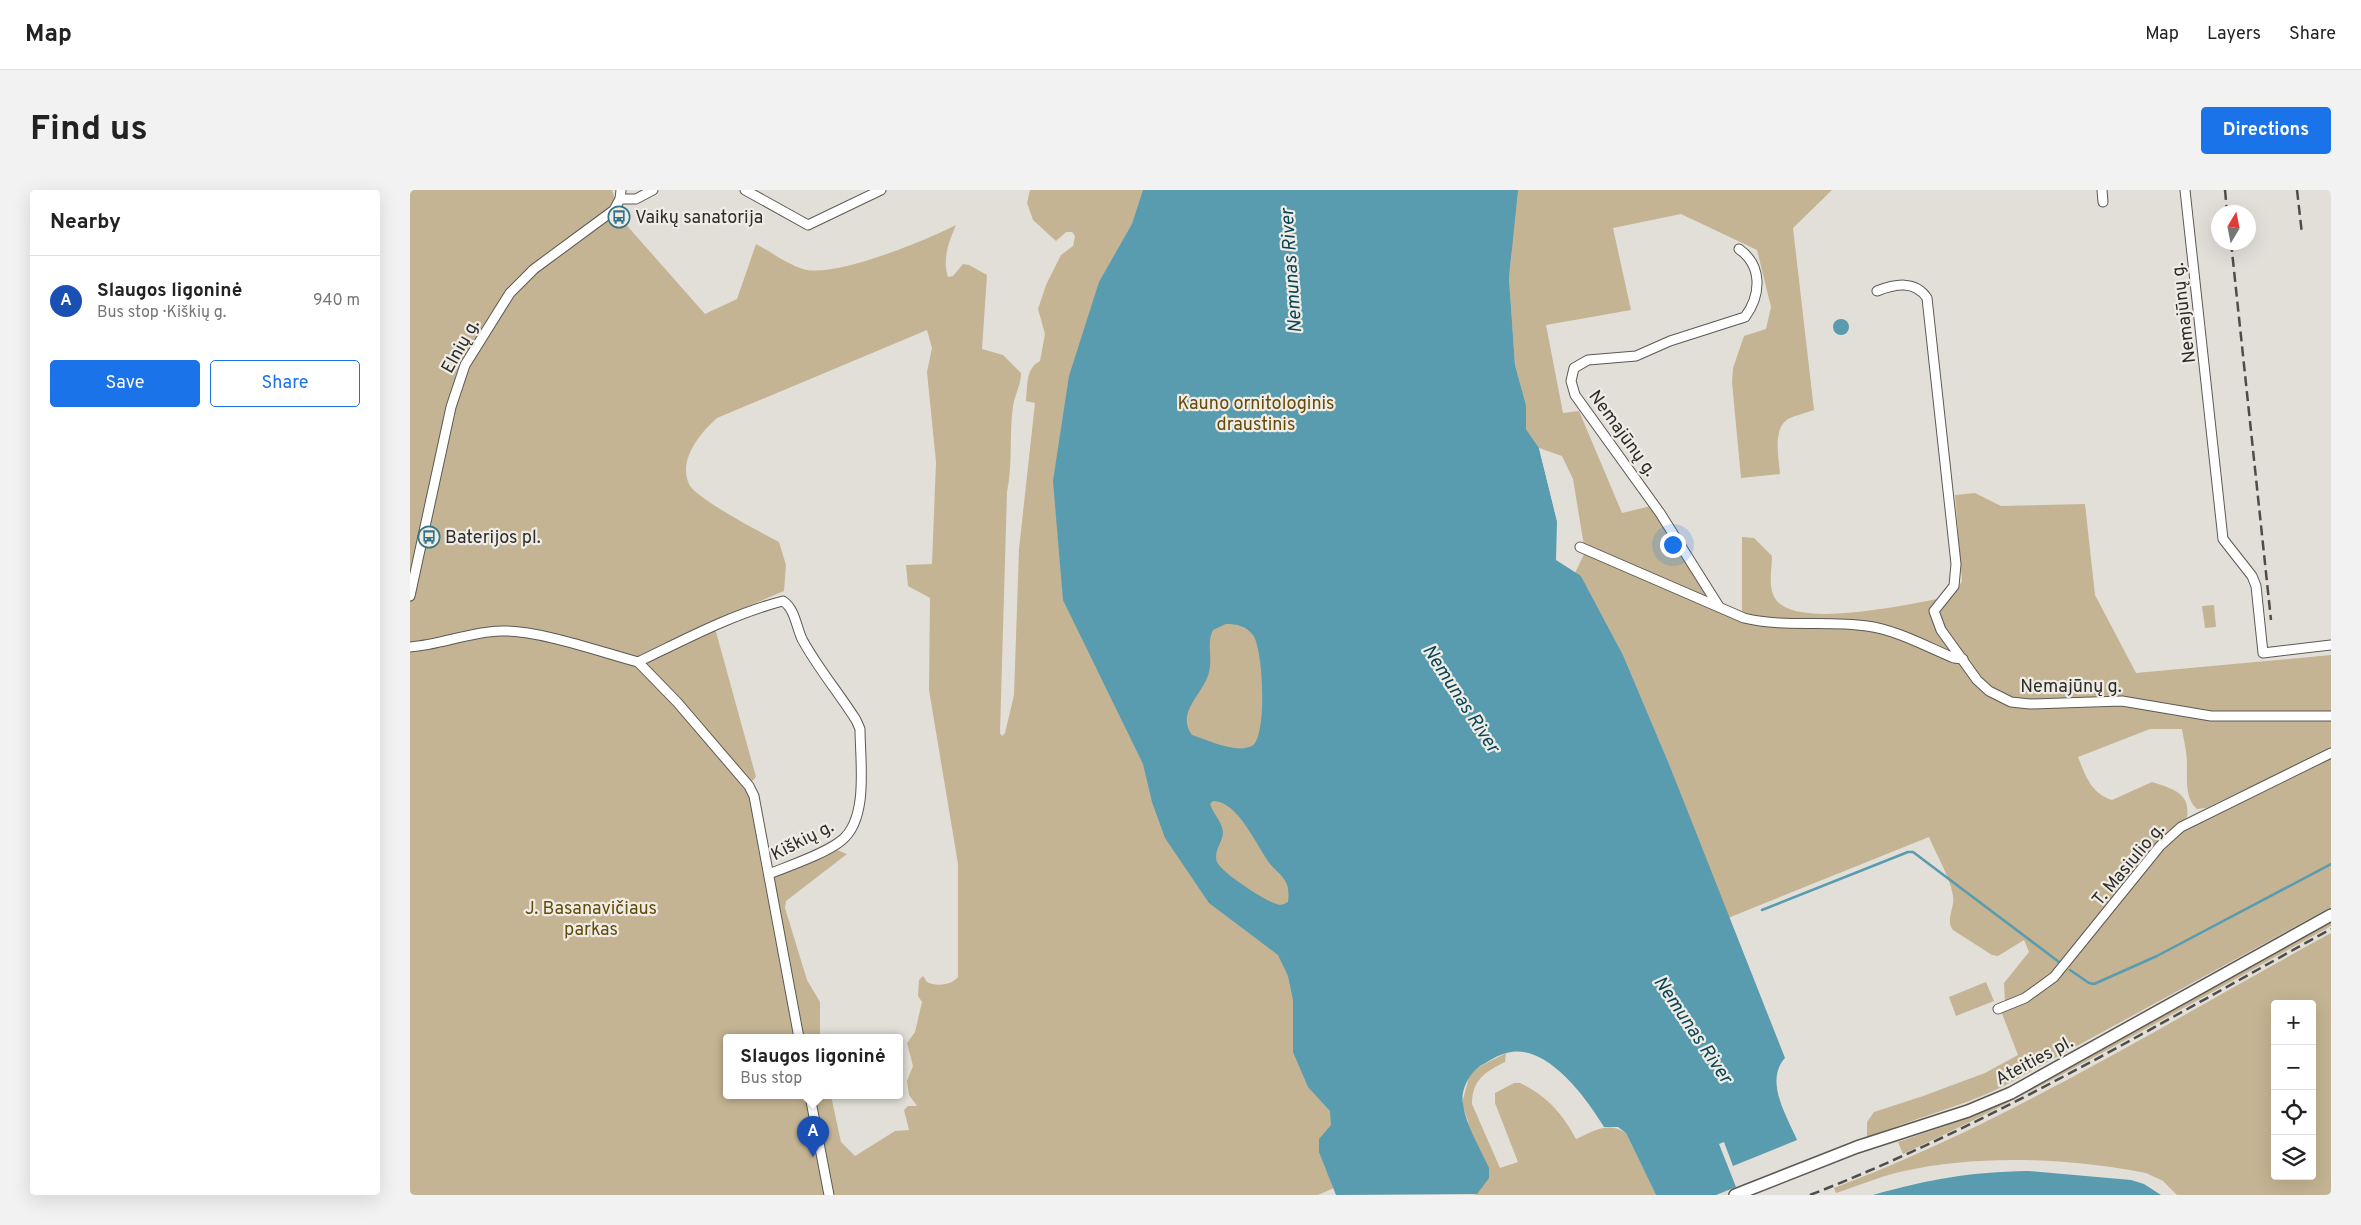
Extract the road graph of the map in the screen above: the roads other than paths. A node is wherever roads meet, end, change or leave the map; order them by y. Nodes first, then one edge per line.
1 (653, 190) edge
2 (745, 190) edge
3 (881, 190) edge
4 (2102, 190) edge
5 (2185, 190) edge
6 (620, 194) edge
7 (2102, 202) dead end
8 (1738, 249) dead end
9 (1877, 291) dead end
10 (1580, 547) dead end
11 (410, 596) edge
12 (1718, 605) junction
13 (2331, 645) edge
14 (410, 647) edge
15 (1963, 659) junction
16 (638, 662) junction
17 (2331, 716) edge
18 (2331, 753) edge
19 (769, 874) junction
20 (2331, 916) edge
21 (1998, 1010) dead end
22 (798, 1034) edge
23 (811, 1099) edge
24 (830, 1195) edge
25 (1735, 1195) edge

1 - 6 street, Elnių g.
2 - 3 street
4 - 7 street
5 - 13 street, Nemajūnų g.
6 - 11 street, Elnių g.
8 - 12 street, Nemajūnų g.
9 - 15 street, Nemajūnų g.
10 - 12 street
12 - 15 street
14 - 16 street
15 - 17 street, Nemajūnų g.
16 - 19 street
16 - 19 street, Kiškių g.
18 - 21 street, T. Masiulio g.
19 - 22 street, Kiškių g.
20 - 25 main road, Ateities pl.
23 - 24 street

